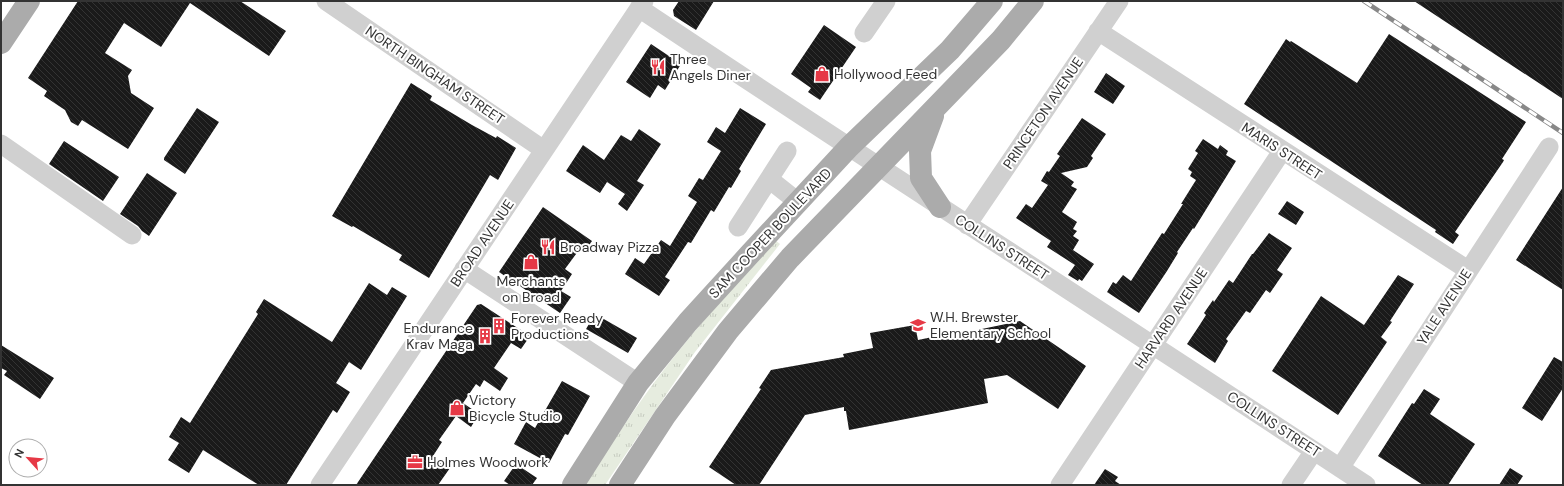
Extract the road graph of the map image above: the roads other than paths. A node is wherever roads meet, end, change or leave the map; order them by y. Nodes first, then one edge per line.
1 (29, 1) edge
2 (326, 1) edge
3 (886, 1) edge
4 (992, 1) edge
5 (1033, 1) edge
6 (1119, 1) edge
7 (641, 5) edge
8 (1098, 31) junction
9 (864, 33) dead end
10 (1, 43) edge
11 (937, 107) junction
12 (1, 144) edge
13 (849, 147) junction
14 (1549, 147) dead end
15 (544, 150) junction
16 (787, 151) dead end
17 (1282, 151) junction
18 (879, 167) junction
19 (769, 179) junction
20 (798, 202) junction
21 (940, 207) junction
22 (967, 225) junction
23 (738, 227) dead end
24 (132, 235) dead end
25 (464, 269) junction
26 (1468, 270) junction
27 (1153, 345) junction
28 (638, 384) junction
29 (1314, 451) junction
30 (1340, 468) junction
31 (320, 485) edge
32 (573, 485) edge
33 (620, 485) edge
34 (1060, 485) edge
35 (1291, 485) edge
36 (1366, 485) edge

1 - 10 main road
2 - 15 street, NORTH BINGHAM STREET
3 - 9 street
4 - 13 main road, SAM COOPER BOULEVARD
5 - 11 main road
6 - 8 street, PRINCETON AVENUE
7 - 13 street, COLLINS STREET
7 - 15 street, BROAD AVENUE
8 - 17 street, MARIS STREET
8 - 22 street, PRINCETON AVENUE
11 - 18 main road
11 - 21 main road
12 - 24 street
13 - 18 street, COLLINS STREET
13 - 20 main road, SAM COOPER BOULEVARD
14 - 26 street, YALE AVENUE
15 - 25 street, BROAD AVENUE
16 - 19 street
17 - 26 street, MARIS STREET
17 - 27 street, HARVARD AVENUE
18 - 21 street, COLLINS STREET
18 - 33 main road
19 - 20 street
19 - 23 street
20 - 28 main road, SAM COOPER BOULEVARD
21 - 22 street, COLLINS STREET
22 - 27 street, COLLINS STREET
25 - 28 street
25 - 31 street, BROAD AVENUE
26 - 30 street, YALE AVENUE
27 - 29 street, COLLINS STREET
27 - 34 street, HARVARD AVENUE
28 - 32 main road, SAM COOPER BOULEVARD
29 - 30 street, COLLINS STREET
29 - 35 street
30 - 36 street, COLLINS STREET

